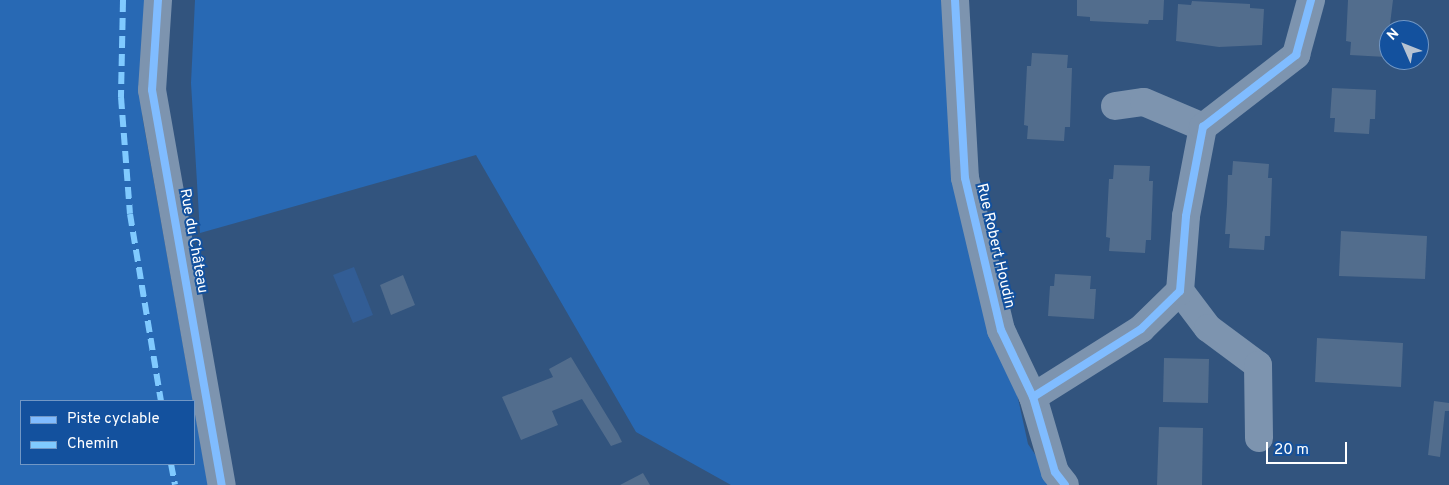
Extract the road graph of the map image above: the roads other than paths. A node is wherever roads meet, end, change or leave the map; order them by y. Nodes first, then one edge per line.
1 (158, 0) edge
2 (955, 0) edge
3 (1311, 0) edge
4 (1115, 106) dead end
5 (1203, 127) junction
6 (1180, 291) junction
7 (1033, 397) junction
8 (1259, 438) dead end
9 (222, 485) edge
10 (1065, 485) edge

1 - 9 street, Rue du Château
2 - 7 street, Rue Robert Houdin
3 - 5 street
4 - 5 street
5 - 6 street
6 - 7 street
6 - 8 street
7 - 10 street, Rue Robert Houdin

